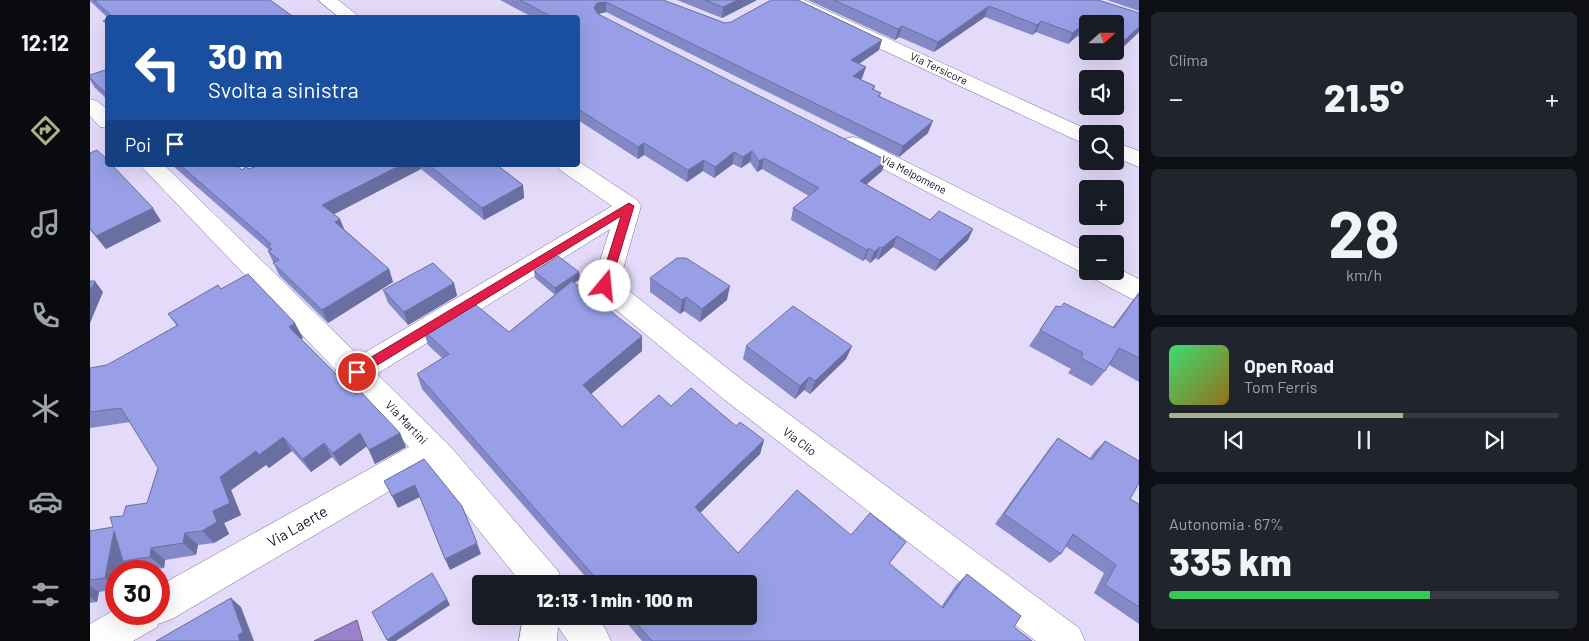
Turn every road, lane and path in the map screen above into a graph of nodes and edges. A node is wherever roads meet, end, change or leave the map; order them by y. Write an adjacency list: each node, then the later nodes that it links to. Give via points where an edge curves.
1 (327, 0): 3 (street)
2 (790, 0): 6 (street, Via Tersicore)
3 (348, 15)
4 (90, 105): 5 (street)
5 (105, 119)
6 (1079, 133)
7 (836, 135): 13 (street, Via Melpomene)
8 (1124, 153): 9 (street)
9 (1139, 160)
10 (153, 167): 16 (street, Via Martini)
11 (571, 167): 12 (street)
12 (629, 206): 16 (street); 26 (street, Via Clio, via 605,286 731,388)
13 (1079, 259)
14 (1118, 280): 15 (street)
15 (1139, 291)
16 (357, 372): 17 (street, Via Martini)
17 (438, 454): 18 (street, Via Martini); 19 (street, Via Laerte, via 423,455)
18 (531, 575)
19 (170, 600)
20 (125, 625): 23 (street)
21 (540, 625): 24 (street)
22 (579, 625): 25 (street)
23 (97, 641)
24 (538, 641)
25 (592, 641)
26 (1066, 641)

